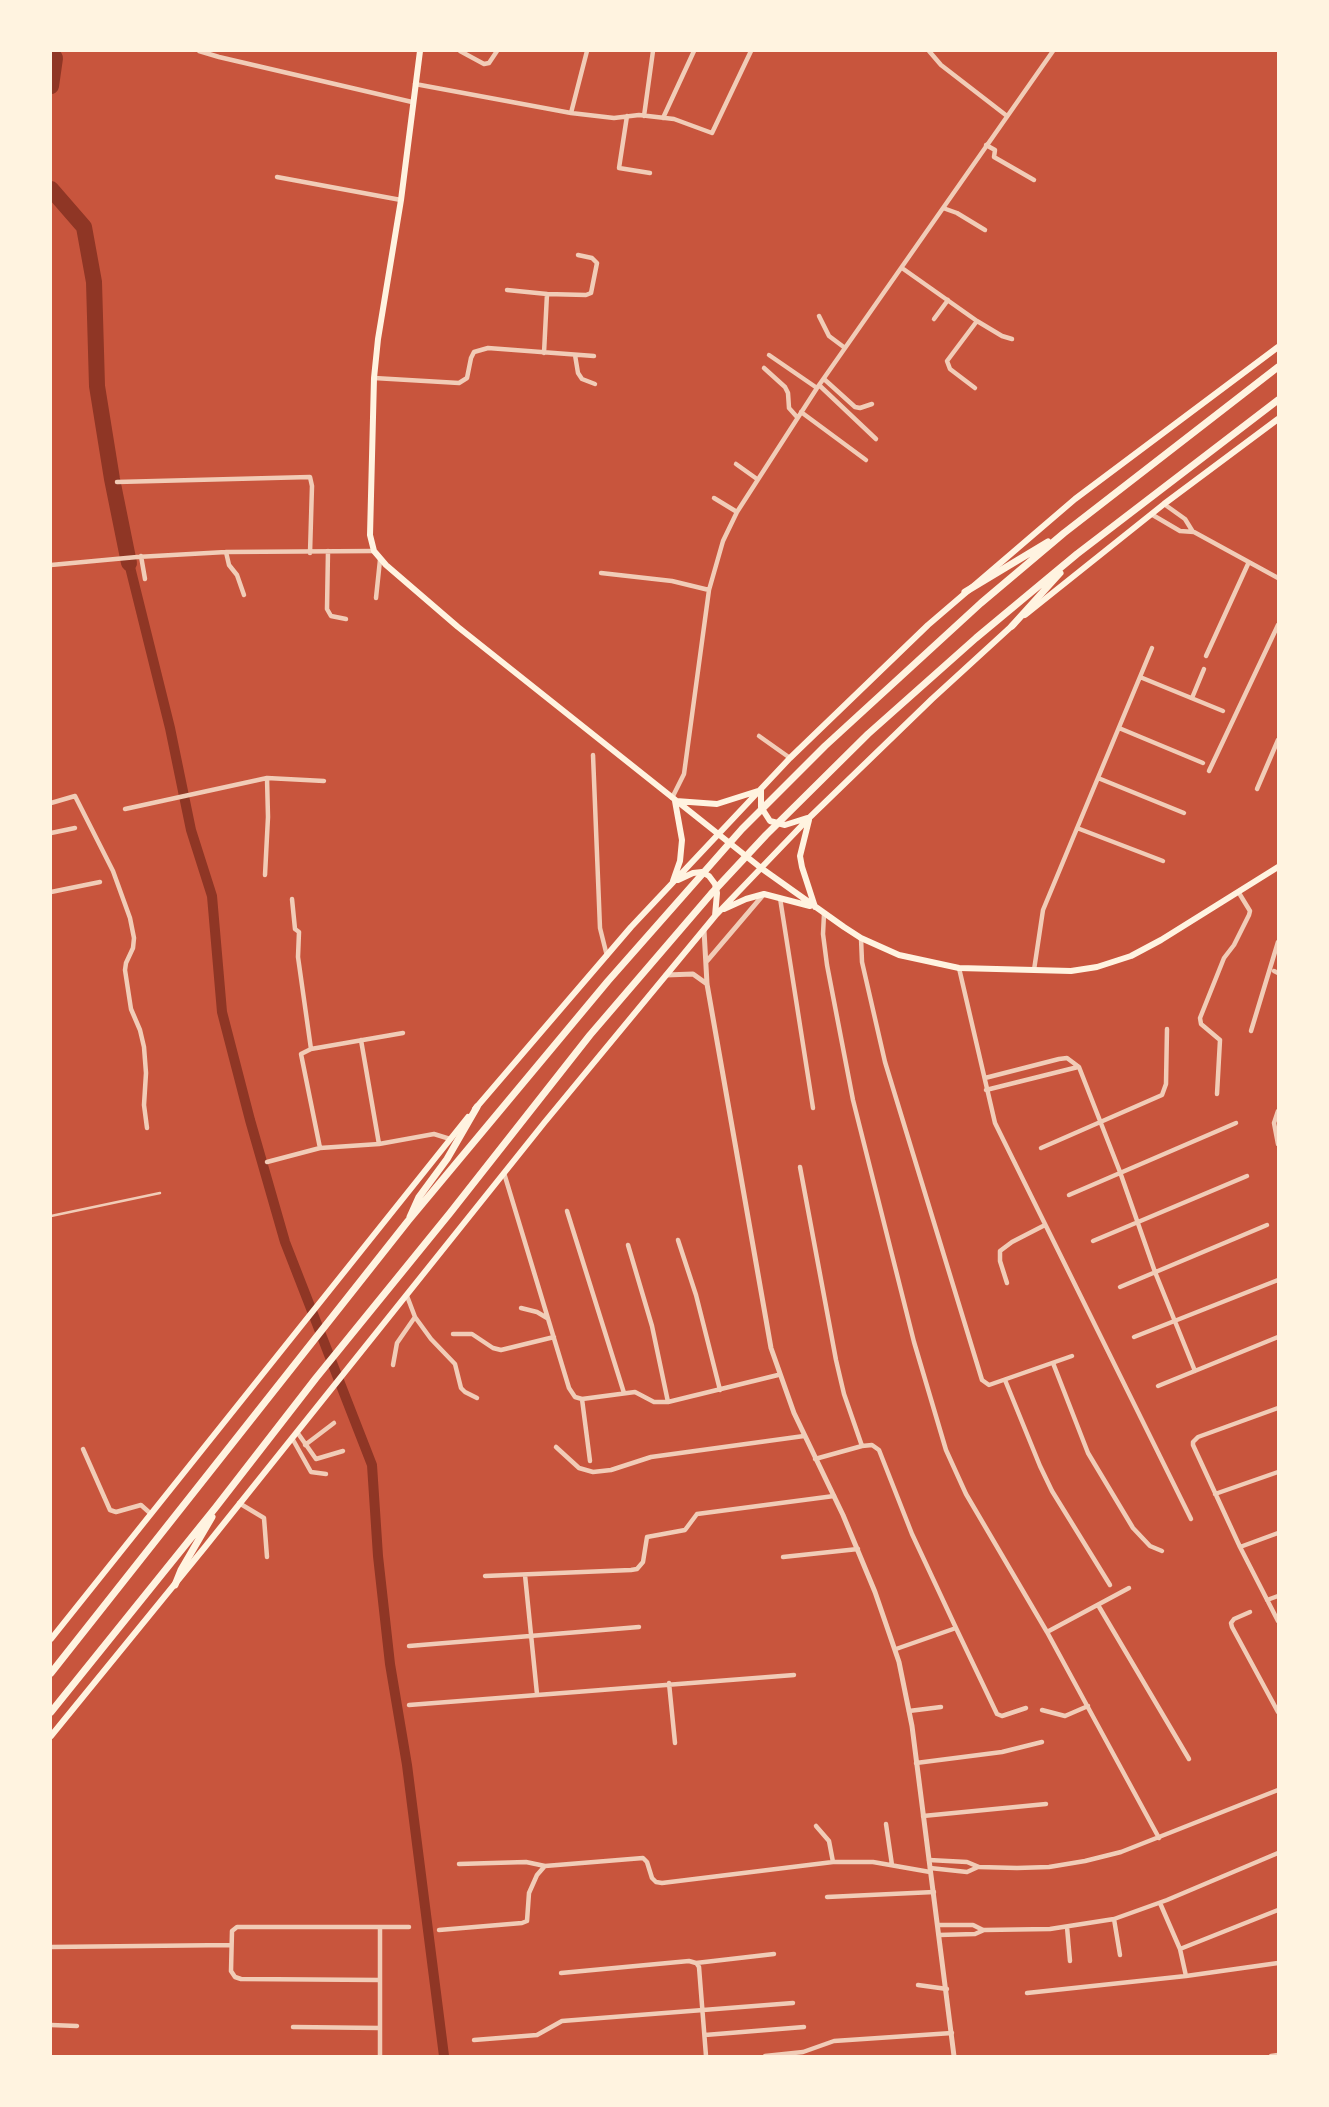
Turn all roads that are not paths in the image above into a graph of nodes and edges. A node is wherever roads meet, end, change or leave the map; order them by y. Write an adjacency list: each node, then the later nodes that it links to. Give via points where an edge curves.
1 (199, 51): 12 (street)
2 (420, 51): 11 (main road)
3 (460, 51): 4 (street, via 484,64)
4 (497, 51)
5 (587, 51): 13 (street)
6 (653, 51): 15 (street)
7 (694, 51): 17 (street)
8 (751, 51): 17 (street, via 712,133)
9 (929, 51): 16 (street)
10 (1053, 51): 16 (street)
11 (414, 84): 12 (main road); 13 (street)
12 (412, 102): 22 (main road)
13 (571, 113): 14 (street)
14 (627, 116): 15 (street); 19 (street, via 619,168)
15 (644, 116): 17 (street)
16 (1007, 116): 18 (street)
17 (663, 118)
18 (986, 145): 21 (street, via 995,150 994,156); 23 (street)
19 (650, 173)
20 (277, 177): 22 (street)
21 (1034, 180)
22 (401, 200): 42 (main road)
23 (943, 208): 24 (street); 26 (street)
24 (985, 230)
25 (578, 255): 28 (street, via 597,263 591,293)
26 (902, 268): 29 (street); 35 (street)
27 (507, 290): 28 (street)
28 (547, 294): 36 (street)
29 (948, 300): 31 (street); 32 (street)
30 (819, 316): 35 (street, via 829,336)
31 (934, 319)
32 (977, 321): 33 (street); 46 (street, via 947,361 950,369)
33 (1012, 339)
34 (1278, 346): 75 (main road, via 1075,499)
35 (845, 348): 43 (street)
36 (544, 353): 37 (street); 42 (street, via 480,349 471,358 467,378 459,383)
37 (575, 355): 39 (street); 44 (street, via 582,379)
38 (769, 355): 45 (street)
39 (594, 356)
40 (1278, 367): 61 (main road)
41 (764, 368): 49 (street, via 785,387 789,408)
42 (374, 378): 63 (main road, via 370,535)
43 (824, 379): 45 (street); 48 (street, via 855,407)
44 (595, 384)
45 (818, 387): 49 (street); 51 (street)
46 (975, 388)
47 (1278, 400): 66 (main road)
48 (872, 404)
49 (799, 415): 52 (street); 54 (street)
50 (1278, 419): 57 (main road)
51 (876, 439)
52 (866, 460)
53 (736, 464): 54 (street)
54 (757, 479): 58 (street)
55 (117, 482): 65 (street, via 310,477)
56 (714, 498): 58 (street)
57 (1164, 504): 59 (main road); 60 (street)
58 (737, 512): 74 (street)
59 (1151, 514): 60 (street, via 1180,531); 80 (main road)
60 (1194, 532): 69 (street)
61 (1064, 533): 75 (main road); 161 (main road, via 903,673 742,830 661,919)
62 (328, 551): 63 (street); 65 (street); 78 (street, via 327,609 331,616)
63 (374, 551): 68 (main road)
64 (226, 552): 65 (street); 67 (street); 76 (street)
65 (310, 553)
66 (1077, 554): 80 (main road); 209 (main road, via 919,686 702,904 590,1035)
67 (139, 556): 70 (street); 73 (street)
68 (380, 560): 77 (street); 99 (main road)
69 (1248, 564): 72 (street); 82 (street)
70 (51, 565)
71 (601, 573): 74 (street)
72 (1278, 578)
73 (145, 579)
74 (709, 590): 99 (street, via 684,774)
75 (965, 592): 91 (main road)
76 (244, 595)
77 (376, 598)
78 (346, 620)
79 (1278, 625): 93 (street)
80 (1012, 626): 103 (main road)
81 (1152, 648): 84 (street)
82 (1206, 656)
83 (1204, 669): 85 (street)
84 (1140, 677): 85 (street); 87 (street)
85 (1192, 698): 86 (street)
86 (1223, 710)
87 (1119, 727): 92 (street); 95 (street)
88 (759, 736): 91 (street)
89 (1278, 740): 97 (street)
90 (593, 755): 126 (street, via 600,928)
91 (790, 758): 98 (main road)
92 (1203, 763)
93 (1209, 771)
94 (267, 778): 96 (street); 101 (street); 111 (street)
95 (1098, 778): 102 (street); 105 (street)
96 (324, 781)
97 (1257, 789)
98 (761, 790): 99 (main road, via 717,804); 103 (main road, via 761,807 770,821 785,825); 107 (main road)
99 (673, 800): 107 (main road); 113 (main road, via 682,839)
100 (51, 803): 146 (street, via 75,796 113,871 130,918 134,938 125,970 144,1048)
101 (125, 809)
102 (1184, 813)
103 (809, 818): 110 (main road); 119 (main road, via 800,856)
104 (75, 828): 106 (street)
105 (1077, 828): 108 (street); 129 (street, via 1043,910)
106 (51, 834)
107 (718, 835): 110 (main road); 113 (main road)
108 (1163, 862)
109 (1278, 867): 115 (main road)
110 (761, 868): 119 (main road); 120 (main road)
111 (265, 875)
112 (100, 882): 114 (street)
113 (673, 883): 122 (main road, via 693,873 709,876 717,893); 126 (main road)
114 (51, 892)
115 (1239, 893): 129 (main road, via 1114,963 1085,970); 140 (street, via 1250,915 1224,958 1200,1018 1220,1040)
116 (764, 894): 117 (main road); 120 (main road); 127 (street)
117 (780, 897): 119 (main road); 142 (street)
118 (292, 899): 136 (street)
119 (815, 907): 121 (main road)
120 (722, 910): 122 (main road)
121 (824, 914): 124 (main road); 230 (street, via 827,965 851,1090 936,1422 959,1481)
122 (715, 916): 123 (main road)
123 (704, 930): 127 (street); 130 (main road)
124 (861, 938): 128 (main road, via 899,955); 186 (street, via 862,962 885,1062 982,1380 986,1385)
125 (1278, 942): 133 (street)
126 (607, 956): 141 (main road)
127 (706, 961): 131 (street)
128 (959, 968): 129 (main road); 138 (street)
129 (1034, 970)
130 (666, 975): 131 (street, via 687,973); 155 (main road)
131 (707, 984): 185 (street)
132 (1167, 1028): 144 (street, via 1165,1091)
133 (1251, 1031)
134 (404, 1033): 135 (street)
135 (361, 1040): 136 (street); 148 (street)
136 (311, 1049): 151 (street, via 300,1057)
137 (1079, 1067): 138 (street, via 1059,1059); 139 (street); 144 (street)
138 (985, 1078): 139 (street)
139 (986, 1090): 163 (street, via 1002,1140)
140 (1217, 1094)
141 (477, 1107): 147 (main road); 161 (main road)
142 (813, 1108)
143 (1278, 1111): 149 (street, via 1274,1123)
144 (1100, 1122): 150 (street); 154 (street)
145 (1236, 1123): 154 (street)
146 (147, 1128)
147 (450, 1139): 148 (street, via 434,1134); 210 (main road)
148 (379, 1144): 151 (street)
149 (1278, 1144)
150 (1041, 1148)
151 (320, 1149): 152 (street)
152 (267, 1162)
153 (800, 1167): 198 (street, via 836,1360)
154 (1120, 1172): 158 (street); 162 (street)
155 (504, 1173): 172 (main road); 175 (street)
156 (1247, 1176): 162 (street)
157 (160, 1193): 160 (lane)
158 (1069, 1195)
159 (567, 1211): 189 (street)
160 (51, 1216)
161 (408, 1221): 235 (main road)
162 (1136, 1223): 166 (street); 168 (street)
163 (1045, 1225): 170 (street, via 1000,1251); 211 (street)
164 (1266, 1225): 168 (street)
165 (678, 1240): 188 (street)
166 (1093, 1241)
167 (628, 1245): 192 (street, via 652,1326)
168 (1155, 1272): 171 (street); 176 (street)
169 (1278, 1279): 176 (street)
170 (1007, 1283)
171 (1120, 1287)
172 (406, 1295): 174 (street); 195 (main road)
173 (521, 1308): 175 (street)
174 (415, 1317): 183 (street, via 397,1343); 190 (street, via 455,1364 461,1388)
175 (548, 1318): 178 (street)
176 (1174, 1321): 179 (street); 184 (street)
177 (453, 1334): 178 (street, via 472,1334 500,1350)
178 (554, 1337): 191 (street, via 569,1388)
179 (1134, 1337)
180 (1278, 1337): 184 (street)
181 (1072, 1356): 182 (street)
182 (1053, 1363): 186 (street); 215 (street, via 1088,1453 1133,1528 1150,1546)
183 (393, 1365)
184 (1195, 1371): 187 (street)
185 (778, 1375): 188 (street); 196 (street)
186 (1005, 1380): 221 (street, via 1052,1491)
187 (1158, 1386)
188 (720, 1390): 192 (street)
189 (624, 1393): 191 (street); 192 (street)
190 (477, 1398)
191 (580, 1399): 203 (street)
192 (667, 1402)
193 (1278, 1408): 206 (street, via 1194,1439)
194 (334, 1423): 197 (street)
195 (294, 1435): 197 (street); 205 (street, via 311,1472); 208 (main road)
196 (804, 1436): 199 (street, via 652,1457 593,1472 579,1468); 202 (street)
197 (305, 1445): 201 (street, via 316,1459)
198 (862, 1446): 202 (street); 229 (street, via 875,1446 881,1454)
199 (556, 1447)
200 (83, 1450): 210 (street, via 110,1510 141,1505)
201 (343, 1451)
202 (815, 1459): 207 (street)
203 (590, 1461)
204 (1278, 1472): 206 (street)
205 (326, 1474)
206 (1215, 1494): 213 (street)
207 (834, 1496): 214 (street); 218 (street, via 697,1514 685,1530 647,1537 643,1562 637,1569)
208 (239, 1503): 216 (street, via 264,1518); 220 (main road)
209 (216, 1507): 220 (main road); 245 (main road)
210 (151, 1514): 232 (main road)
211 (1191, 1519)
212 (1278, 1533): 213 (street)
213 (1240, 1547): 224 (street)
214 (858, 1549): 217 (street); 234 (street)
215 (1163, 1551)
216 (267, 1557)
217 (783, 1557)
218 (525, 1575): 219 (street); 231 (street)
219 (485, 1576)
220 (175, 1585): 247 (main road)
221 (1110, 1586)
222 (1129, 1588): 225 (street)
223 (1278, 1596): 224 (street)
224 (1267, 1600): 227 (street)
225 (1098, 1605): 230 (street); 250 (street)
226 (1250, 1612): 246 (street, via 1234,1619 1232,1627)
227 (1278, 1621)
228 (639, 1627): 231 (street)
229 (956, 1628): 234 (street); 242 (street, via 997,1714)
230 (1047, 1632): 240 (street)
231 (531, 1634): 233 (street); 238 (street)
232 (51, 1639)
233 (409, 1646)
234 (896, 1649): 244 (street)
235 (51, 1673)
236 (794, 1675): 237 (street)
237 (669, 1683): 238 (street); 249 (street)
238 (537, 1694): 239 (street)
239 (409, 1705)
240 (1088, 1706): 243 (street, via 1065,1716); 257 (street)
241 (941, 1707): 244 (street)
242 (1026, 1708)
243 (1042, 1710)
244 (909, 1711): 251 (street)
245 (51, 1712)
246 (1278, 1712)
247 (51, 1736)
248 (1042, 1742): 251 (street)
249 (675, 1743)
250 (1189, 1759)
251 (916, 1763): 254 (street)
252 (1278, 1790): 257 (street)
253 (1046, 1804): 254 (street)
254 (923, 1816): 263 (street)
255 (886, 1824): 261 (street)
256 (816, 1826): 259 (street, via 829,1841)
257 (1158, 1838): 264 (street, via 1121,1852 1061,1865)
258 (1278, 1853): 267 (street)
259 (833, 1862): 261 (street); 262 (street, via 656,1882 643,1858)
260 (460, 1864): 262 (street, via 526,1862)
261 (892, 1865): 263 (street)
262 (545, 1866): 274 (street, via 529,1893 527,1921)
263 (930, 1866): 264 (street, via 967,1862); 264 (street, via 967,1872); 265 (street)
264 (978, 1867)
265 (934, 1892): 266 (street); 270 (street)
266 (827, 1897)
267 (1160, 1903): 269 (street); 279 (street)
268 (1276, 1912): 279 (street)
269 (1114, 1920): 273 (street); 281 (street)
270 (939, 1925): 275 (street, via 973,1925); 276 (street)
271 (380, 1927): 272 (street); 277 (street, via 237,1927); 287 (street)
272 (409, 1927)
273 (1067, 1927): 275 (street); 282 (street)
274 (439, 1930)
275 (984, 1930): 276 (street)
276 (939, 1935): 289 (street)
277 (231, 1945): 278 (street); 287 (street, via 231,1971 241,1979)
278 (51, 1947)
279 (1180, 1949): 286 (street)
280 (774, 1954): 283 (street)
281 (1120, 1955)
282 (1070, 1961)
283 (696, 1963): 285 (street); 292 (street)
284 (1278, 1963): 286 (street)
285 (561, 1973)
286 (1186, 1976): 290 (street)
287 (380, 1980): 297 (street)
288 (918, 1985): 289 (street)
289 (947, 1990): 298 (street)
290 (1027, 1993)
291 (793, 2003): 292 (street)
292 (703, 2010): 299 (street); 300 (street, via 562,2021 537,2035)
293 (51, 2025): 294 (street)
294 (77, 2026)
295 (293, 2027): 297 (street)
296 (804, 2027): 299 (street)
297 (380, 2028): 302 (street)
298 (952, 2033): 304 (street, via 834,2041 796,2054); 305 (street)
299 (705, 2035): 303 (street)
300 (474, 2040)
301 (1278, 2055): 306 (street)
302 (380, 2056)
303 (706, 2056)
304 (765, 2056)
305 (954, 2056)
306 (1271, 2056)

